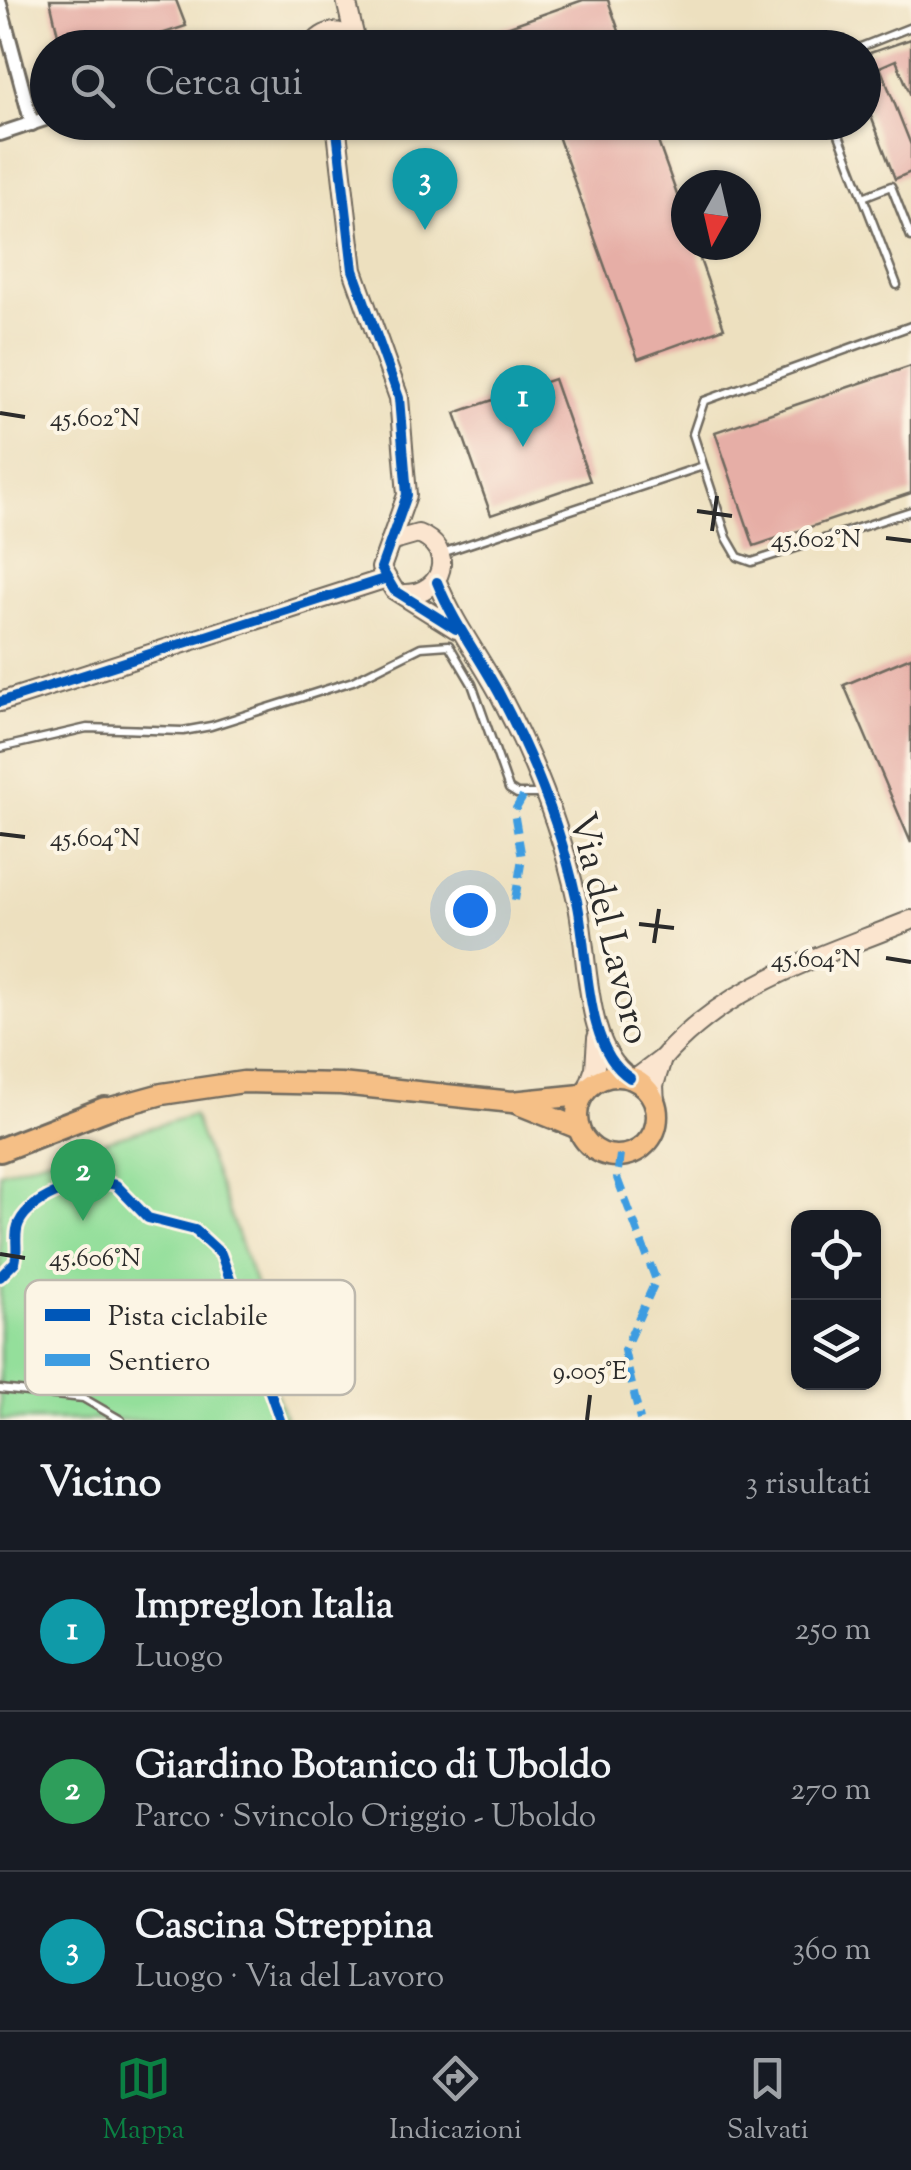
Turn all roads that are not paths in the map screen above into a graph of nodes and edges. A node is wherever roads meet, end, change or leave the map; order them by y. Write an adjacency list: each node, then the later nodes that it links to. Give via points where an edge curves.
1 (343, 0): 4 (street); 5 (street)
2 (0, 4): 7 (street)
3 (911, 27): 6 (lane)
4 (322, 30)
5 (352, 30)
6 (881, 39)
7 (30, 116)
8 (30, 125): 9 (street)
9 (0, 134)
10 (339, 140): 13 (street)
11 (341, 140): 13 (street)
12 (841, 140): 14 (lane)
13 (340, 148): 19 (street, via 352,270 398,398)
14 (863, 197): 15 (lane, via 892,186); 16 (lane)
15 (911, 237)
16 (897, 285)
17 (911, 326): 18 (lane, via 704,401 693,434)
18 (704, 466): 20 (lane, via 727,538 738,556 752,562); 23 (lane)
19 (406, 506): 21 (street); 22 (street)
20 (911, 512)
21 (418, 534): 22 (street); 23 (street)
22 (390, 542): 24 (street, via 382,557)
23 (441, 554): 25 (street)
24 (384, 579): 26 (street, Via del Lavoro); 28 (street)
25 (436, 582): 26 (street); 27 (street, Via del Lavoro)
26 (406, 594): 27 (street, Via del Lavoro)
27 (455, 636): 29 (lane, via 354,680 212,726 87,728); 30 (street, Via del Lavoro, via 497,689); 30 (lane, via 509,789 524,796)
28 (0, 702)
29 (0, 748)
30 (546, 793): 32 (street, Via del Lavoro, via 578,905)
31 (911, 920): 33 (street, via 731,996 701,1017)
32 (598, 1028): 34 (street, Via del Lavoro, via 607,1058); 35 (street, Via del Lavoro, via 596,1068)
33 (662, 1060): 34 (street); 37 (street)
34 (632, 1079): 35 (main road, via 612,1076); 37 (main road)
35 (585, 1092): 36 (main road); 39 (main road)
36 (512, 1102): 38 (main road, via 280,1081 206,1086); 39 (main road)
37 (655, 1104): 39 (main road, via 652,1135 628,1154 597,1150)
38 (106, 1110): 40 (highway); 41 (main road); 42 (highway)
39 (578, 1128)
40 (0, 1132)
41 (0, 1141)
42 (0, 1150)
43 (0, 1389): 44 (lane)
44 (25, 1392)
45 (55, 1395): 46 (lane, via 83,1398)
46 (120, 1420)

